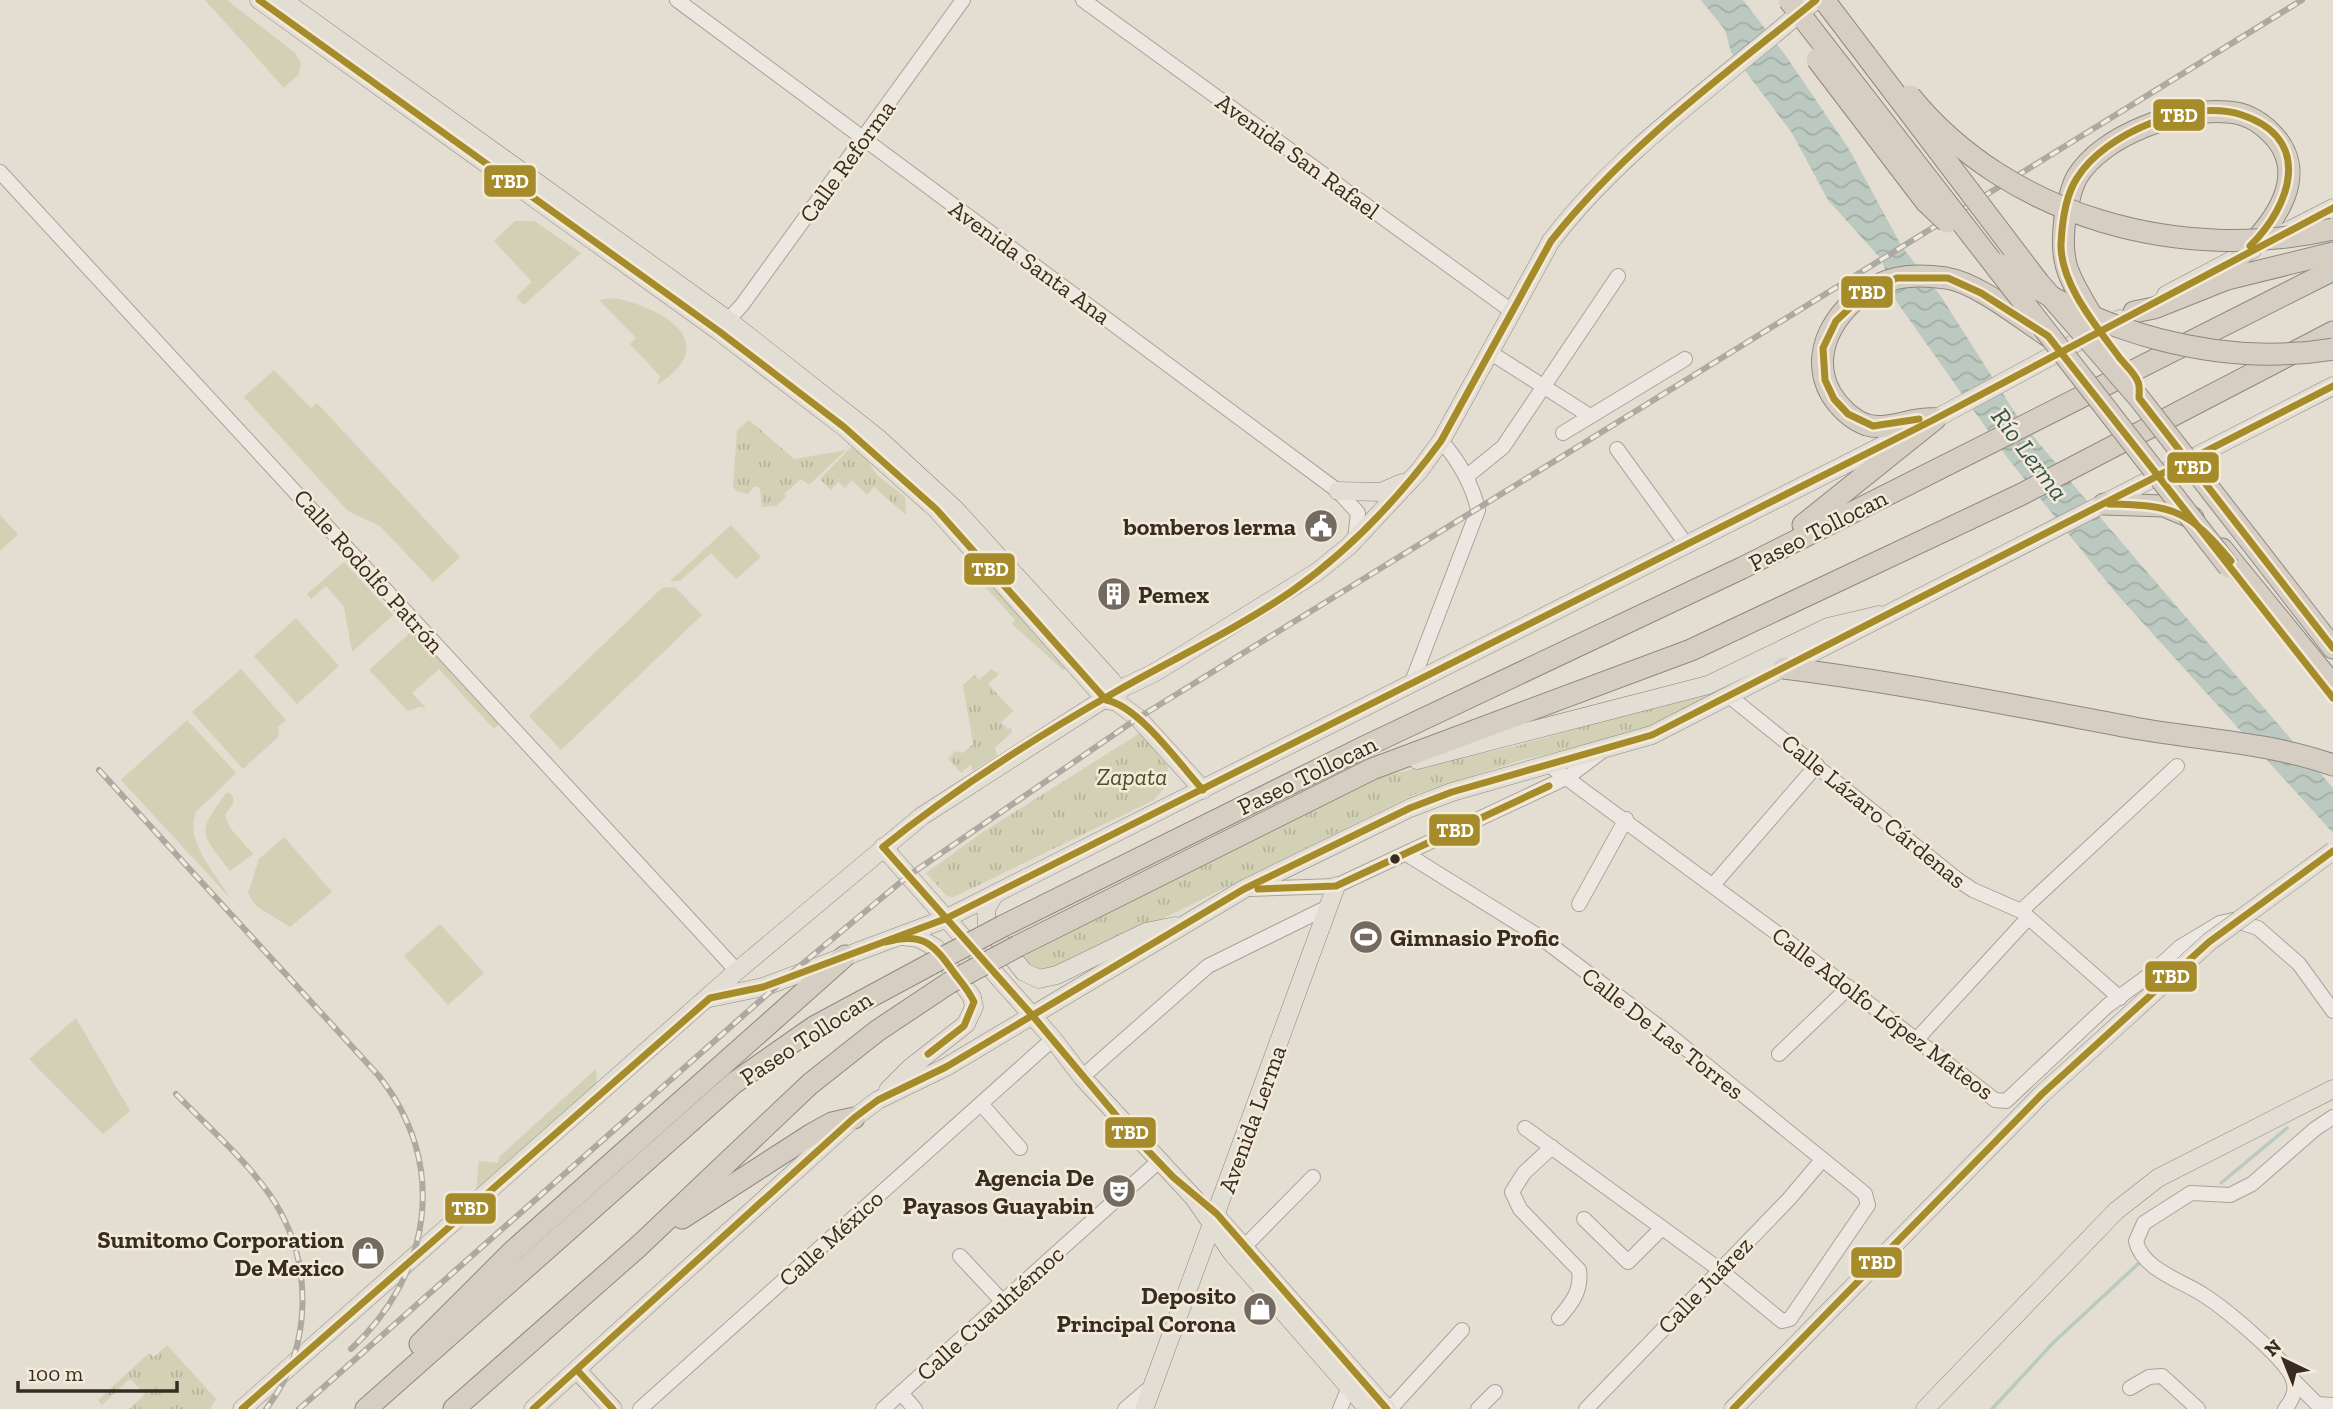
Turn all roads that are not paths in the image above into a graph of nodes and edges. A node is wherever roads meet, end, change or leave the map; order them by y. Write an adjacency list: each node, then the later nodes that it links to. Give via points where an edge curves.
1 (259, 0): 49 (main road, via 720,332 844,428 936,509)
2 (282, 0): 21 (main road)
3 (677, 0): 11 (street, Avenida Santa Ana)
4 (963, 0): 11 (street, Calle Reforma)
5 (1083, 0): 19 (street, Avenida San Rafael)
6 (1774, 0): 10 (highway)
7 (1816, 0): 10 (main road, bridge)
8 (1824, 0): 30 (highway, bridge, via 2039,283)
9 (1836, 0): 14 (highway, bridge, via 1917,104 1964,149 2060,206 2109,224 2178,239 2242,242)
10 (1789, 11): 19 (main road, via 1738,66 1646,139 1573,213 1551,242); 24 (highway, bridge); 25 (highway, bridge, via 1926,202 1963,237 2018,277 2102,322 2158,340 2242,354)
11 (863, 139): 21 (street, Calle Reforma); 38 (street, Avenida Santa Ana)
12 (0, 172): 74 (street, Calle Rodolfo Patrón)
13 (2333, 208): 16 (main road)
14 (2333, 229)
15 (2333, 253): 20 (highway, via 2227,279)
16 (2241, 255): 20 (main road); 22 (highway, bridge, via 2269,226 2289,185 2290,169 2276,138 2262,124 2229,111 2158,121 2117,141 2076,178 2061,250 2064,264)
17 (2333, 270): 42 (highway, Paseo Tollocan)
18 (1618, 276): 28 (street)
19 (1513, 312): 26 (main road)
20 (2134, 312): 22 (main road)
21 (728, 320): 49 (main road, via 878,438 934,489)
22 (2101, 330): 30 (highway, via 2138,382); 32 (main road, bridge)
23 (2333, 332): 56 (highway, Paseo Tollocan, via 2020,495 1691,650)
24 (2048, 336): 32 (highway, via 1948,278 1912,276 1883,283 1854,300 1836,321 1823,348 1822,371 1840,407 1856,419 1882,426); 50 (highway, bridge)
25 (2333, 349)
26 (1491, 353): 28 (street); 34 (main road)
27 (1685, 359): 31 (street)
28 (1544, 386): 31 (street); 37 (street, via 1503,447)
29 (2333, 386): 39 (main road)
30 (2139, 398): 44 (highway, bridge)
31 (1590, 416): 33 (street)
32 (1935, 419): 41 (main road); 42 (highway, via 1823,512)
33 (1563, 433)
34 (1441, 441): 36 (main road); 37 (street)
35 (1617, 449): 41 (street)
36 (1419, 471): 38 (main road, via 1381,492); 40 (main road)
37 (1466, 477): 46 (street, via 1478,510)
38 (1338, 491): 40 (street, Avenida Santa Ana, via 1359,513)
39 (2101, 506): 43 (main road); 47 (highway, via 2151,504 2191,516)
40 (1355, 539): 49 (main road, via 1290,592)
41 (1686, 544): 46 (main road)
42 (1742, 568): 115 (highway, Paseo Tollocan, bridge, via 1364,747 1003,926 814,1027 734,1083)
43 (1891, 614): 45 (main road); 56 (main road, via 1844,621 1724,680 1461,751)
44 (2333, 649)
45 (1784, 668): 48 (main road); 54 (highway, via 2279,749)
46 (1412, 682): 58 (main road)
47 (2333, 685)
48 (1729, 696): 51 (main road, via 1652,735); 53 (street, Calle Lázaro Cárdenas)
49 (1114, 697): 58 (main road); 60 (main road, via 939,803)
50 (2333, 698)
51 (1602, 752): 52 (main road); 57 (street)
52 (1549, 765): 57 (street, Calle Adolfo López Mateos); 65 (main road, via 1410,808)
53 (1818, 765): 63 (street); 69 (street, Calle Lázaro Cárdenas, via 1958,880)
54 (2333, 765)
55 (2178, 766): 69 (street)
56 (1372, 769): 98 (highway, Paseo Tollocan, bridge, via 949,983 810,1084)
57 (1568, 777): 59 (street, Calle Adolfo López Mateos); 62 (street)
58 (1203, 790): 66 (main road)
59 (1626, 819): 63 (street, Calle Adolfo López Mateos); 67 (street)
60 (883, 847): 70 (main road); 74 (main road)
61 (2333, 851): 129 (main road, bridge, via 2209,942 2042,1094)
62 (1408, 855): 64 (street); 92 (street, Calle De Las Torres, via 1540,937)
63 (1713, 885): 75 (street, Calle Adolfo López Mateos)
64 (1336, 886): 65 (street); 68 (main road, Avenida Lerma)
65 (1244, 889): 71 (main road)
66 (994, 895): 70 (main road); 71 (main road, via 986,909 987,925 1024,972 1039,979 1057,975 1146,932)
67 (1579, 904)
68 (1328, 907): 83 (street, via 1208,966); 96 (main road, Avenida Lerma)
69 (2025, 914): 77 (street, Calle Lázaro Cárdenas); 80 (street)
70 (944, 919): 72 (main road); 79 (main road)
71 (1185, 925): 79 (main road)
72 (901, 936): 73 (main road); 85 (main road, via 925,941 941,952 972,997 974,1012)
73 (845, 956): 76 (main road, via 763,987); 114 (highway, via 513,1251)
74 (737, 971): 76 (main road)
75 (1849, 988): 80 (street, Calle Adolfo López Mateos); 82 (street)
76 (710, 998): 113 (main road)
77 (2120, 998): 78 (street, Calle Adolfo López Mateos, via 2208,928 2233,920 2258,928 2299,964); 80 (street, Calle Adolfo López Mateos, via 2006,1101 1995,1100)
78 (2333, 1011)
79 (1031, 1015): 81 (main road); 85 (main road, via 946,1067)
80 (1917, 1039)
81 (1053, 1040): 83 (main road); 86 (street, Calle México)
82 (1779, 1054)
83 (1082, 1077): 93 (main road)
84 (2333, 1089): 130 (main road, via 2197,1156 2158,1178 2116,1211)
85 (878, 1100): 88 (main road)
86 (982, 1105): 91 (street); 119 (street, Calle México)
87 (2333, 1117): 106 (street, via 2252,1184 2230,1195 2202,1192 2180,1198 2144,1223 2136,1241 2141,1256 2226,1312 2280,1360)
88 (854, 1118): 98 (highway, via 812,1134); 105 (main road)
89 (1525, 1128): 90 (street)
90 (1552, 1147): 97 (street); 103 (street, via 1512,1192 1516,1203 1578,1270 1581,1282)
91 (1020, 1148)
92 (1822, 1160): 101 (street, Calle Juárez); 101 (street, Calle De Las Torres, via 1864,1195 1868,1205 1790,1319 1779,1319)
93 (1159, 1161): 96 (main road); 102 (street, Calle Cuauhtémoc)
94 (1313, 1177): 99 (street)
95 (1584, 1219): 97 (street, via 1628,1262)
96 (1215, 1221): 99 (main road); 107 (main road, Avenida Lerma); 108 (main road)
97 (1662, 1228): 101 (street)
98 (639, 1246): 116 (highway, Paseo Tollocan)
99 (1245, 1246): 126 (main road)
100 (960, 1256): 102 (street)
101 (1720, 1270): 128 (street, Calle Juárez)
102 (1003, 1302): 111 (street, Calle Cuauhtémoc)
103 (1559, 1318)
104 (1462, 1330): 126 (street)
105 (578, 1370): 117 (main road); 118 (main road)
106 (2293, 1380): 112 (street, via 2317,1404); 132 (street, via 2293,1397)
107 (1153, 1385): 122 (street); 123 (main road, Avenida Lerma)
108 (1349, 1387): 124 (street); 125 (main road)
109 (2130, 1388): 131 (street, via 2149,1377 2162,1376)
110 (1494, 1392): 127 (street)
111 (901, 1393): 120 (street, Calle Cuauhtémoc); 121 (street)
112 (2333, 1405)
113 (242, 1409)
114 (357, 1409)
115 (366, 1409)
116 (454, 1409)
117 (533, 1409)
118 (613, 1409)
119 (640, 1409)
120 (883, 1409)
121 (915, 1409)
122 (1125, 1409)
123 (1144, 1409)
124 (1340, 1409)
125 (1368, 1409)
126 (1388, 1409)
127 (1478, 1409)
128 (1586, 1409)
129 (1733, 1409)
130 (1926, 1409)
131 (2198, 1409)
132 (2285, 1409)

